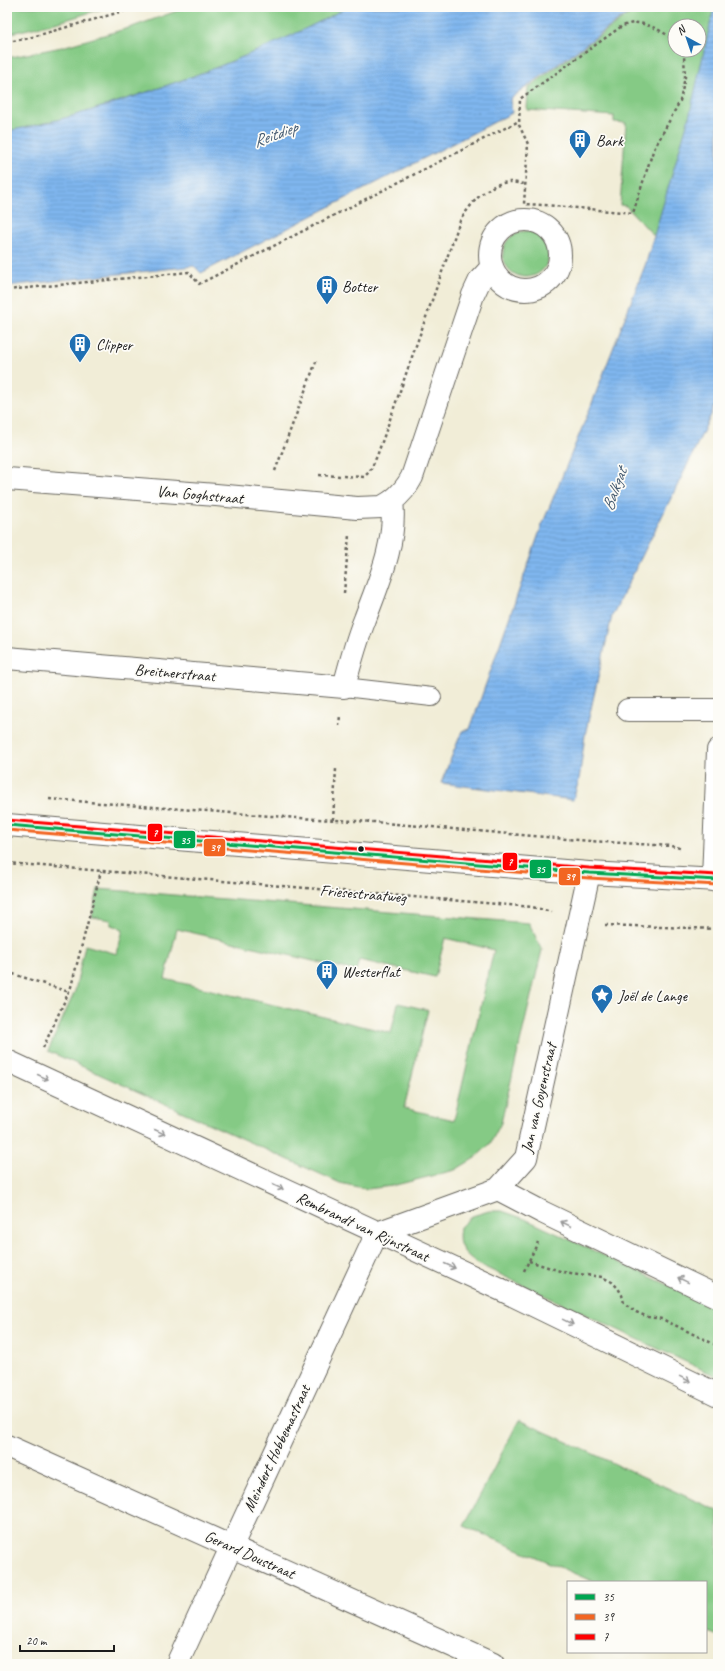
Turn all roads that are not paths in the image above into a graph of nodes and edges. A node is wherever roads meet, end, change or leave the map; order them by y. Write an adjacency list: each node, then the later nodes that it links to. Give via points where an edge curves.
1 (492, 267): 3 (street, Van Goghstraat, via 480,280 473,295 412,477 408,486)
2 (7, 479): 3 (street, Van Goghstraat, via 357,508 382,506)
3 (392, 501): 5 (street, via 393,521 381,578 353,653)
4 (7, 658): 5 (street, Breitnerstraat)
5 (344, 687): 6 (lane)
6 (432, 696)
7 (628, 710): 8 (street)
8 (718, 710)
9 (718, 750): 12 (street, via 713,852)
10 (7, 825): 11 (street)
11 (588, 873): 12 (street); 14 (street, Jan van Goyenstraat, via 526,1158)
12 (715, 880)
13 (7, 1061): 15 (street, Rembrandt van Rijnstraat, one-way to 15)
14 (498, 1188): 15 (street, Jan van Goyenstraat); 16 (street, one-way to 14, via 550,1216)
15 (377, 1233): 17 (street, Rembrandt van Rijnstraat, one-way to 17, via 513,1295); 19 (street, Meindert Hobbemastraat)
16 (718, 1297)
17 (718, 1395)
18 (7, 1446): 19 (street, Gerard Doustraat)
19 (231, 1546): 20 (street, Meindert Hobbemastraat); 21 (street, Gerard Doustraat)
20 (177, 1664)
21 (493, 1664)

